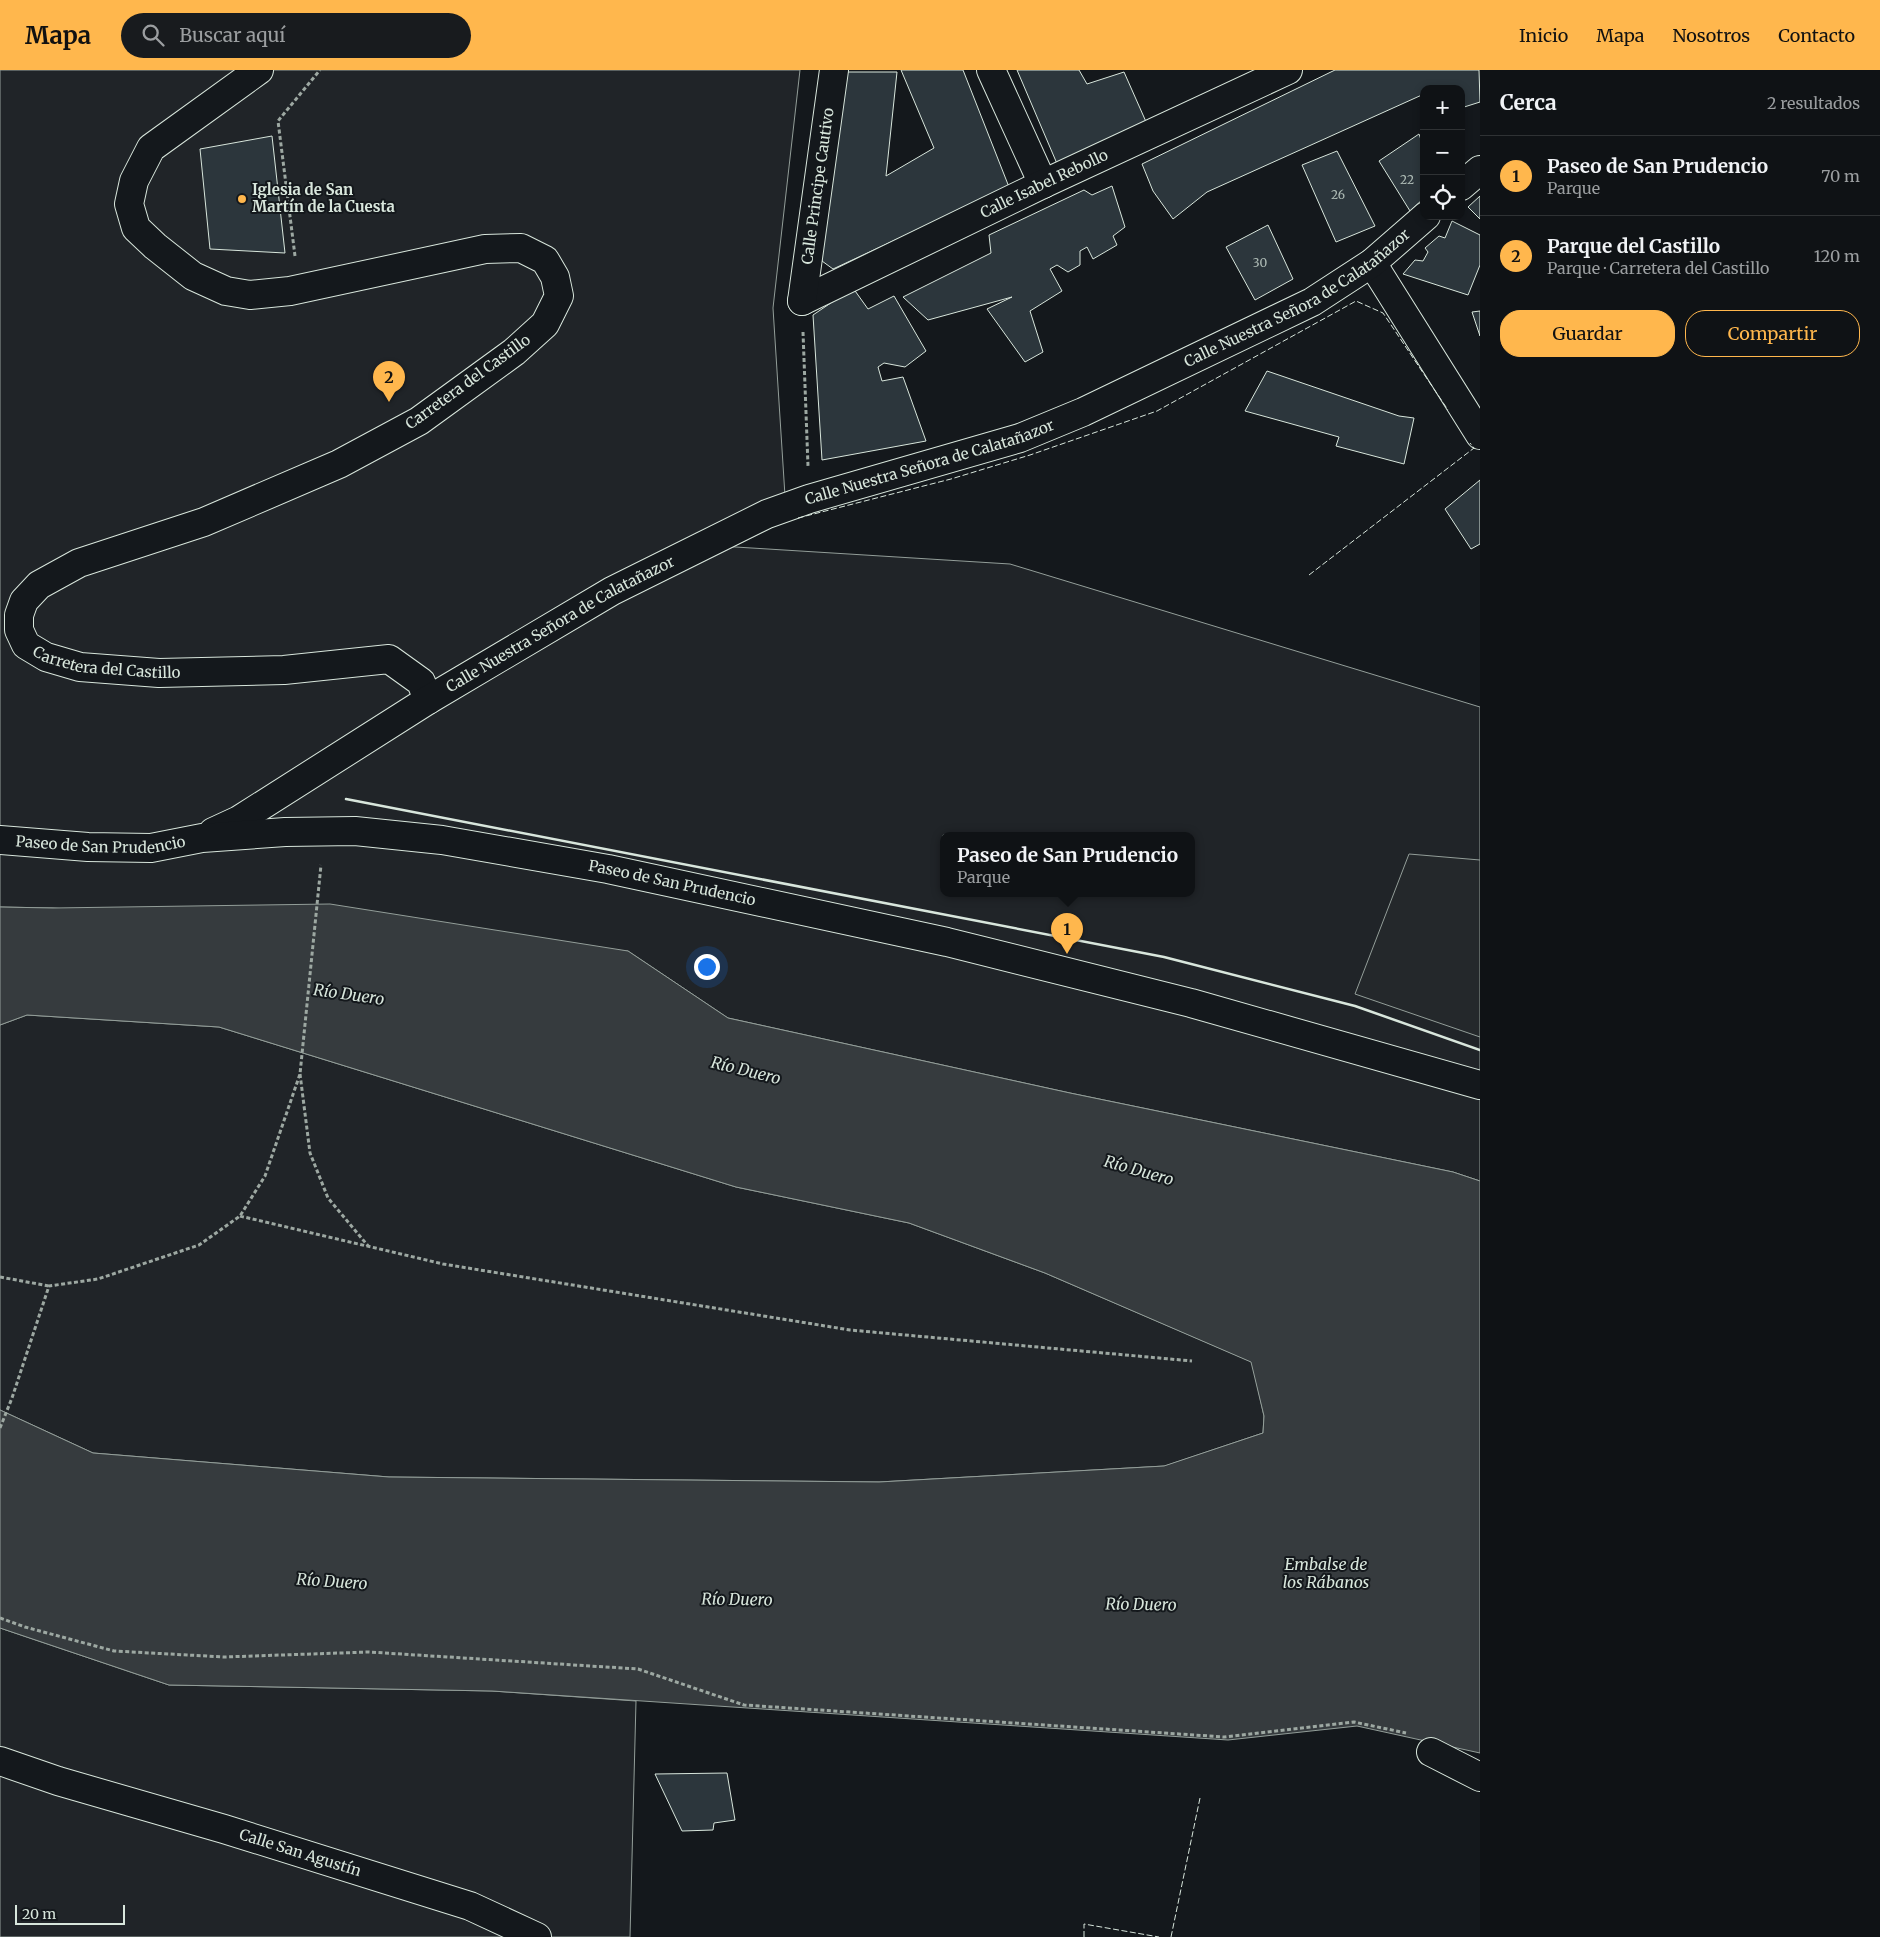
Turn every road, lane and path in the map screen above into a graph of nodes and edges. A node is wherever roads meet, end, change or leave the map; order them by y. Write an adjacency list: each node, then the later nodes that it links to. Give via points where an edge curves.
1 (259, 70): 15 (street, Carretera del Castillo, via 151,148 134,180 129,204 136,228 193,276 226,291 250,295 290,291 485,249 521,248 545,260 555,277 559,296 545,324 514,352 419,421 339,464 204,522 79,563 39,585 24,601 18,630 26,645 46,657 80,667 139,672 284,670 389,658 421,682)
2 (320, 70): 11 (path, via 278,122)
3 (834, 70): 12 (street, Calle Principe Cautivo)
4 (991, 70): 8 (street)
5 (1288, 70): 8 (street, Calle Isabel Rebollo)
6 (1480, 170): 7 (street)
7 (1465, 183)
8 (1043, 184): 12 (street, Calle Isabel Rebollo)
9 (1421, 220): 10 (street, Calle Nuestra Señora de Calatañazor)
10 (1372, 263): 13 (street); 14 (street, Calle Nuestra Señora de Calatañazor, via 1312,302 1083,412 1020,438)
11 (296, 265)
12 (802, 301): 14 (path)
13 (1480, 435)
14 (809, 499): 15 (street, Calle Nuestra Señora de Calatañazor, via 767,514 612,591)
15 (428, 700): 16 (street, Paseo de San Prudencio, via 239,820)
16 (202, 838): 17 (street, Paseo de San Prudencio, via 151,848 79,847); 20 (street, Paseo de San Prudencio, via 355,831 442,840 608,870 937,940 1106,980)
17 (0, 840)
18 (321, 871): 19 (path)
19 (300, 1074): 21 (path, via 265,1176); 22 (path, via 310,1153 328,1198)
20 (1480, 1085)
21 (240, 1216): 22 (path); 24 (path, via 199,1245 98,1279)
22 (369, 1247): 25 (path, via 443,1264 850,1330)
23 (0, 1277): 24 (path)
24 (49, 1286): 26 (path)
25 (1192, 1361)
26 (0, 1428)
27 (0, 1618): 28 (path, via 114,1651 224,1657 369,1652 638,1669 744,1705 1224,1737 1354,1722 1414,1734)
28 (1431, 1752): 31 (street)
29 (0, 1761): 32 (street)
30 (0, 1775): 32 (street)
31 (1480, 1777)
32 (58, 1781): 33 (street, Calle San Agustín, via 470,1906)
33 (537, 1937)

